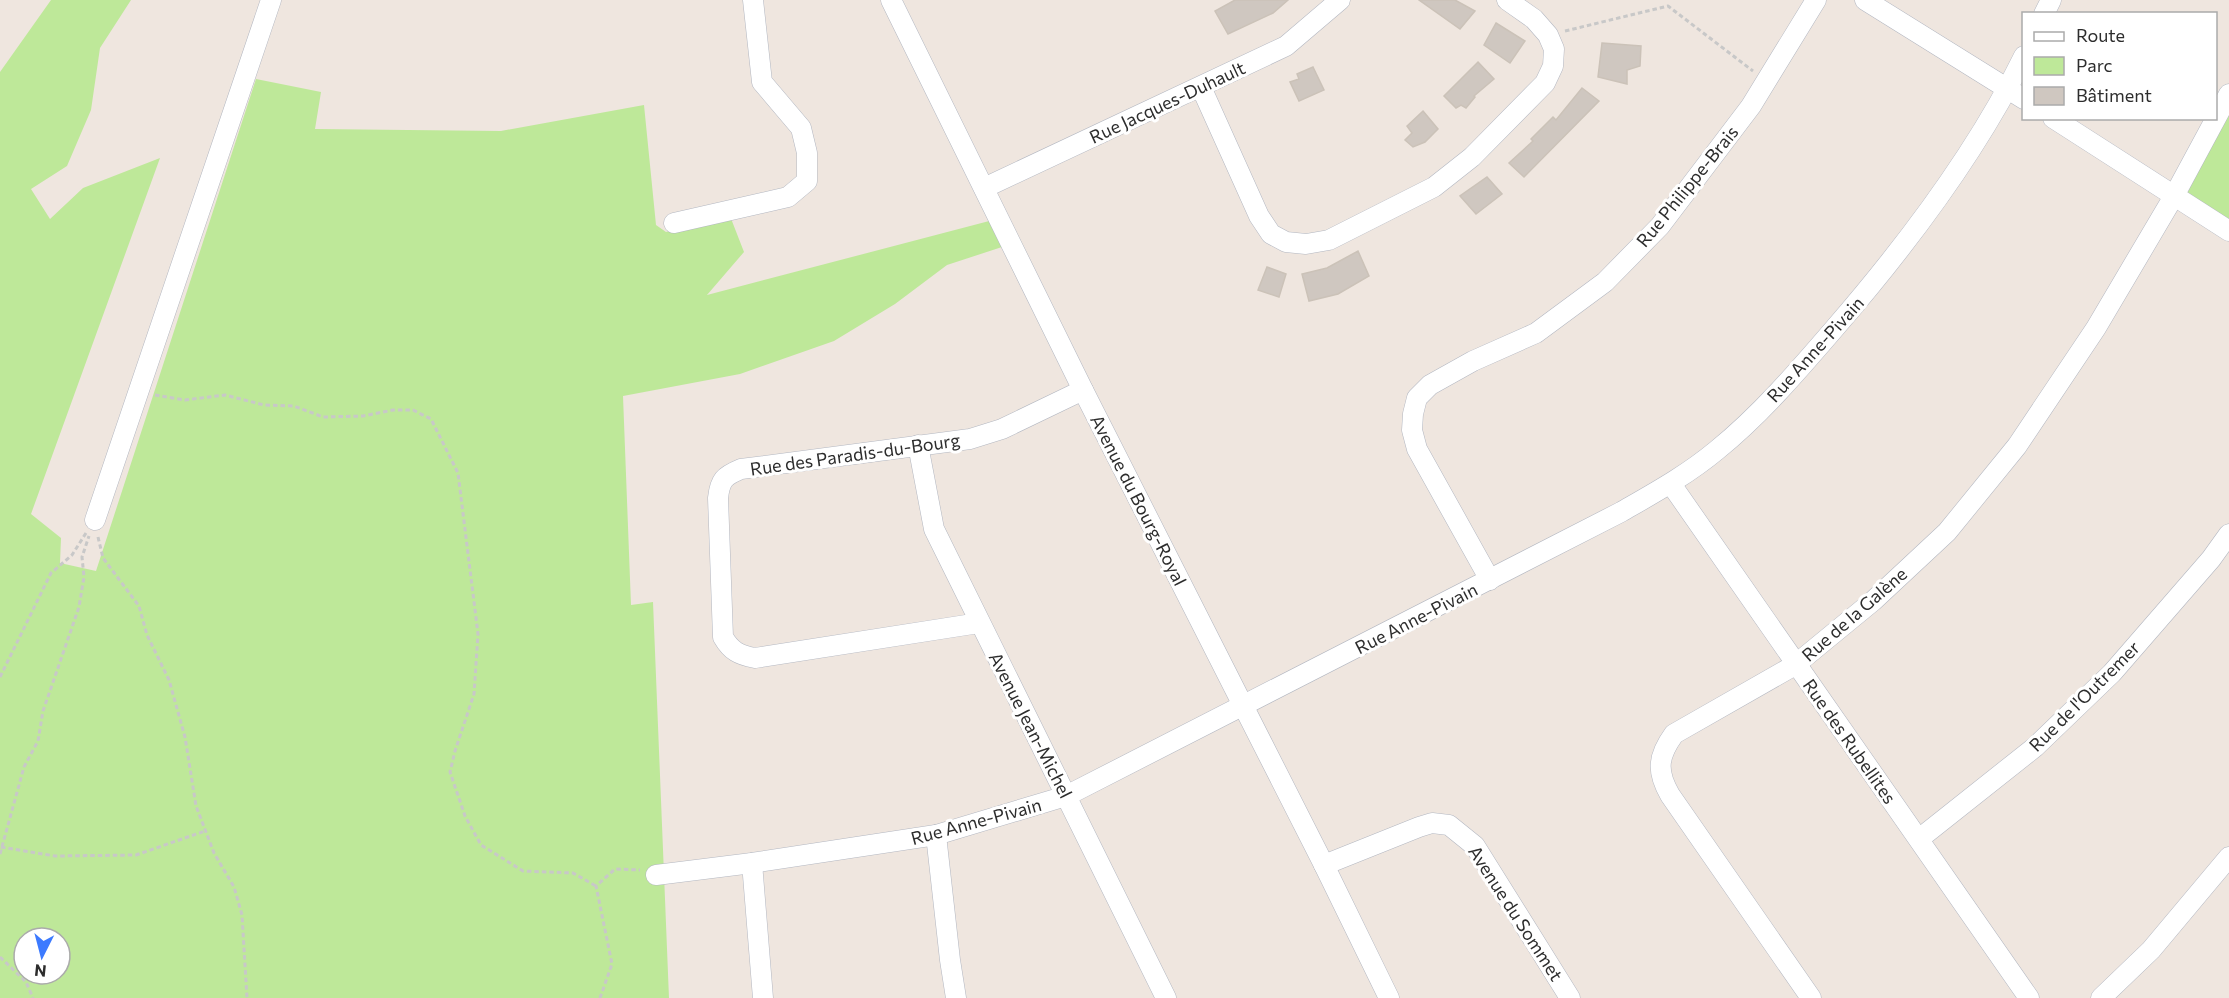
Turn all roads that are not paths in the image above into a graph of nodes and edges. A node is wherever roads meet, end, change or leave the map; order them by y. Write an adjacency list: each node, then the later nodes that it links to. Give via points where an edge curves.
1 (271, 0): 22 (street)
2 (753, 0): 17 (street, via 762,82 801,128 807,153 807,181 788,197)
3 (891, 0): 15 (street, Avenue du Bourg-Royal)
4 (1341, 0): 9 (street, Rue Jacques-Duhault, via 1286,46)
5 (1507, 0): 9 (street, via 1534,19 1548,35 1554,50 1553,66 1545,83 1472,157 1434,187 1329,240 1286,242 1271,234 1258,216)
6 (1816, 0): 24 (street, Rue Philippe-Brais, via 1750,106 1660,226 1605,282 1536,333 1473,361 1430,385 1417,398 1412,430 1417,450)
7 (1865, 0): 10 (street)
8 (2022, 64): 10 (street, Rue Anne-Pivain)
9 (1201, 87): 15 (street, Rue Jacques-Duhault)
10 (2015, 94): 21 (street, Rue Anne-Pivain, via 1933,206 1783,388 1717,450)
11 (2229, 94): 12 (street, Rue de la Galène)
12 (2217, 116)
13 (2056, 120): 16 (street)
14 (2215, 120): 16 (street, Rue de la Galène)
15 (984, 188): 19 (street, Avenue du Bourg-Royal)
16 (2174, 196): 18 (street); 26 (street, Rue de la Galène, via 2096,328 2017,446 1947,532 1873,601)
17 (674, 223)
18 (2229, 231)
19 (1083, 390): 20 (street, Rue des Paradis-du-Bourg, via 1002,429 970,439); 27 (street, Avenue du Bourg-Royal)
20 (918, 445): 25 (street, Avenue Jean-Michel, via 934,529); 25 (street, Rue des Paradis-du-Bourg, via 730,473 720,484 718,498 723,637 739,655 755,658)
21 (1671, 484): 24 (street, Rue Anne-Pivain); 26 (street, Rue des Rubellites)
22 (95, 520)
23 (2229, 534): 30 (street, Rue de l'Outremer, via 2112,673 2035,747)
24 (1490, 580): 27 (street, Rue Anne-Pivain)
25 (980, 623): 28 (street, Avenue Jean-Michel)
26 (1795, 664): 30 (street, Rue des Rubellites); 40 (street, Rue de la Galène, via 1674,734 1665,746 1660,764 1661,780 1670,795)
27 (1243, 706): 28 (street, Rue Anne-Pivain); 33 (street, Avenue du Bourg-Royal)
28 (1066, 796): 29 (street, Rue Anne-Pivain); 37 (street, Avenue Jean-Michel)
29 (936, 836): 32 (street, Rue Anne-Pivain); 36 (street)
30 (1920, 839): 41 (street, Rue des Rubellites)
31 (2229, 857): 42 (street, via 2151,950)
32 (752, 863): 34 (street, Rue Anne-Pivain); 35 (street)
33 (1324, 865): 38 (street, Avenue du Bourg-Royal); 39 (street, Avenue du Sommet, via 1419,827 1432,823 1449,825 1475,846)
34 (656, 875)
35 (763, 998)
36 (956, 998)
37 (1166, 998)
38 (1389, 998)
39 (1570, 998)
40 (1811, 998)
41 (2029, 998)
42 (2101, 998)

